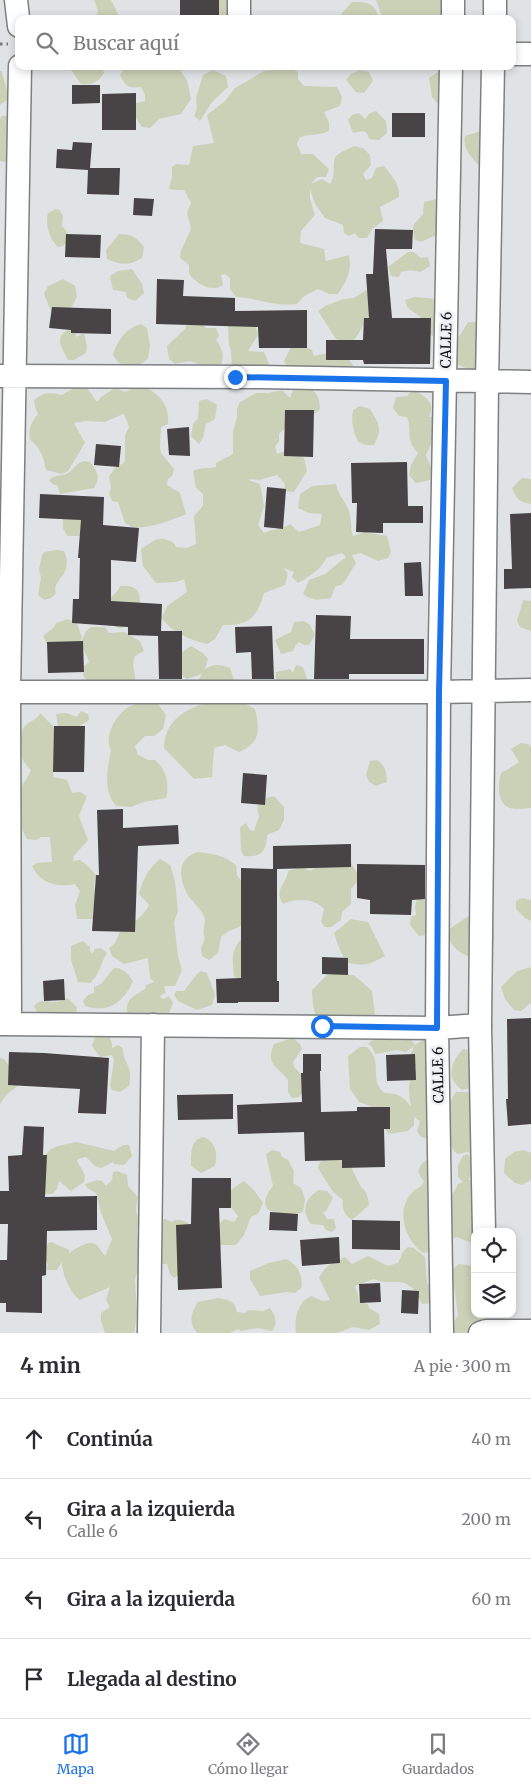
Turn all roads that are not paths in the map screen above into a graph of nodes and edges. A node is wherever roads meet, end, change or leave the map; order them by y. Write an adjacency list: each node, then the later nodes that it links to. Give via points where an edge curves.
1 (16, 0): 5 (street)
2 (239, 0): 6 (street)
3 (453, 0): 7 (street)
4 (495, 0): 8 (street)
5 (18, 15)
6 (238, 15)
7 (453, 15)
8 (494, 15)
9 (516, 54): 10 (street)
10 (531, 54)
11 (20, 70): 14 (street)
12 (452, 70): 15 (street, CALLE 6)
13 (493, 70): 16 (street)
14 (7, 376): 15 (street); 19 (street)
15 (446, 381): 16 (street); 20 (street, CALLE 6)
16 (487, 382): 17 (street); 21 (street)
17 (531, 382)
18 (531, 690): 21 (street)
19 (5, 692): 20 (street); 22 (street)
20 (439, 692): 21 (street); 25 (street, CALLE 6)
21 (483, 692): 24 (street)
22 (5, 1024): 23 (street)
23 (153, 1025): 25 (street); 29 (street)
24 (480, 1025): 25 (street); 26 (street)
25 (437, 1028): 30 (street, CALLE 6)
26 (484, 1228)
27 (485, 1328): 28 (street)
28 (531, 1331)
29 (149, 1333)
30 (442, 1333)

